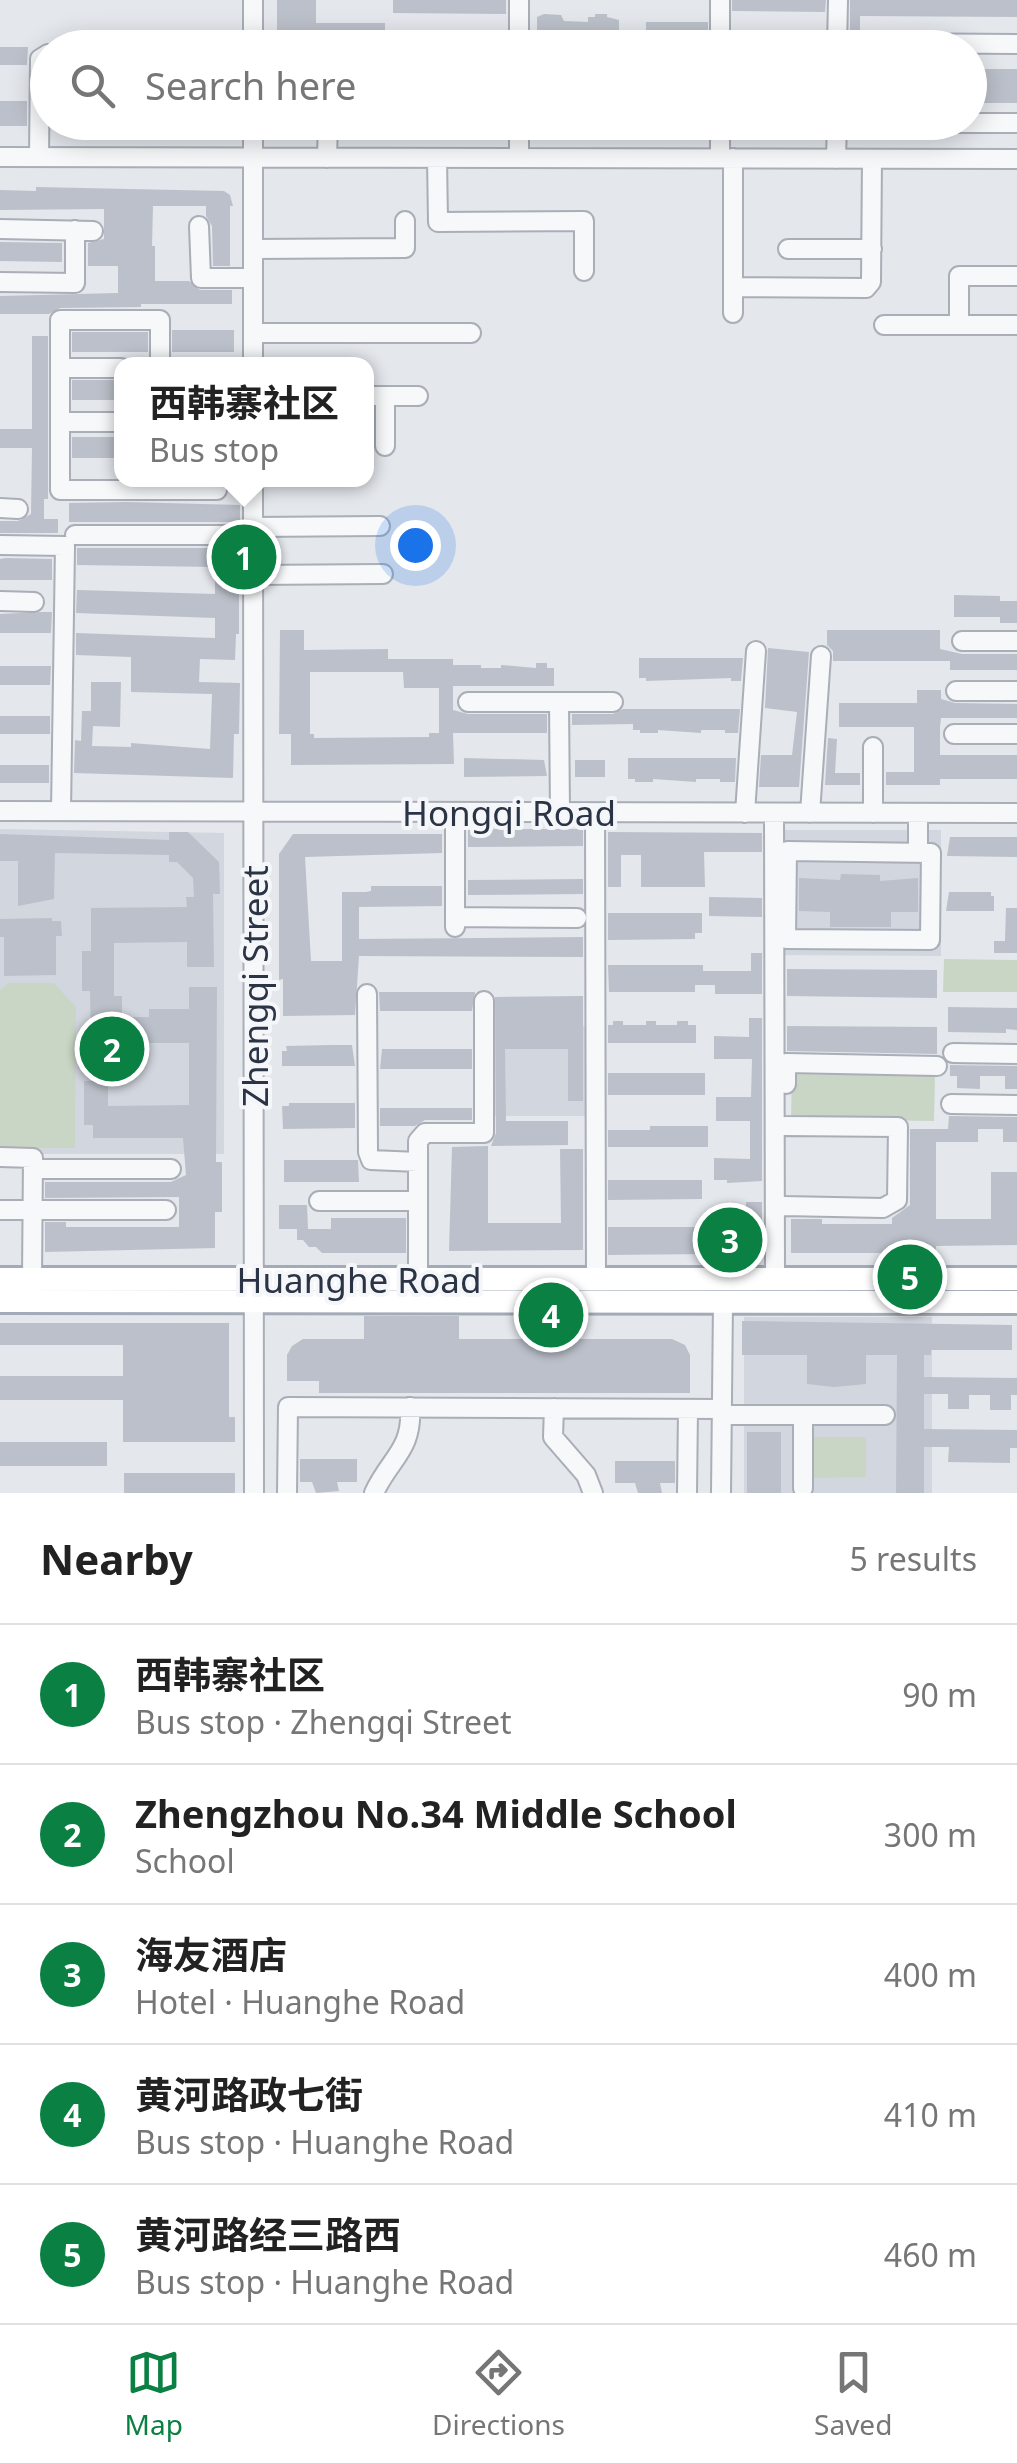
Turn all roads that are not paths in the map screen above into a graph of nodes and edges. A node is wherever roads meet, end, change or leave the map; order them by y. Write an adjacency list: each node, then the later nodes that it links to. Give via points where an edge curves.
1 (253, 0): 5 (street)
2 (520, 0): 6 (street)
3 (720, 0): 7 (street)
4 (838, 0): 8 (street)
5 (253, 30)
6 (519, 30)
7 (720, 30)
8 (837, 30)
9 (987, 44): 10 (street)
10 (1017, 44)
11 (987, 124): 12 (street)
12 (1017, 124)
13 (39, 140): 21 (street)
14 (253, 140): 22 (street)
15 (328, 140): 23 (street)
16 (519, 140): 25 (street)
17 (723, 140): 26 (street)
18 (836, 140): 27 (street)
19 (875, 140): 28 (street)
20 (0, 157): 21 (street)
21 (39, 157): 22 (street)
22 (253, 158): 23 (street); 33 (street)
23 (327, 158): 24 (street)
24 (437, 158): 25 (street); 36 (street, via 438,222 584,221)
25 (519, 158): 26 (street)
26 (726, 158): 27 (street); 40 (street)
27 (836, 159): 28 (street)
28 (874, 159): 29 (street); 35 (street)
29 (1017, 159)
30 (405, 221): 33 (street, via 405,248)
31 (199, 226): 38 (street, via 201,278)
32 (0, 230): 39 (street, via 84,230 75,283)
33 (253, 249): 38 (street)
34 (788, 249): 35 (street)
35 (872, 249): 40 (street, via 866,288)
36 (584, 271)
37 (1017, 276): 43 (street, via 959,276)
38 (253, 278): 45 (street)
39 (0, 282)
40 (732, 288): 41 (street)
41 (732, 313)
42 (884, 325): 43 (street)
43 (959, 325): 44 (street)
44 (1017, 325)
45 (253, 332): 46 (street); 48 (street)
46 (471, 333)
47 (160, 357): 49 (street, via 160,320 60,320)
48 (253, 357)
49 (60, 368): 50 (street); 53 (street)
50 (114, 368)
51 (376, 396): 52 (street); 55 (street)
52 (418, 396)
53 (60, 422): 54 (street); 56 (street, via 60,490)
54 (114, 422)
55 (385, 446)
56 (120, 487)
57 (183, 487): 59 (street)
58 (253, 487): 61 (street, Zhengqi Street)
59 (218, 490)
60 (380, 526): 61 (street)
61 (253, 531): 62 (street); 65 (street, Zhengqi Street)
62 (75, 535)
63 (0, 545): 81 (street, via 65,546)
64 (383, 574): 65 (street)
65 (253, 575): 82 (street, Zhengqi Street)
66 (0, 601): 67 (street)
67 (34, 602)
68 (962, 641): 69 (street)
69 (1017, 641)
70 (756, 652): 86 (street)
71 (821, 656): 88 (street)
72 (956, 691): 73 (street)
73 (1017, 692)
74 (468, 702): 75 (street)
75 (559, 702): 76 (street); 84 (street)
76 (613, 702)
77 (954, 734): 78 (street)
78 (1017, 734)
79 (872, 747): 89 (street)
80 (0, 811): 81 (street, Hongqi Road)
81 (60, 811): 82 (street, Hongqi Road)
82 (254, 812): 83 (street, Hongqi Road); 118 (street, Zhengqi Street)
83 (455, 812): 84 (street, Hongqi Road); 93 (street, via 454,923)
84 (560, 812): 85 (street, Hongqi Road)
85 (596, 813): 86 (street, Hongqi Road); 115 (street)
86 (746, 813): 87 (street, Hongqi Road)
87 (774, 813): 88 (street, Hongqi Road); 117 (street)
88 (810, 813): 89 (street, Hongqi Road)
89 (872, 813): 90 (street, Hongqi Road)
90 (918, 813): 91 (street, Hongqi Road); 92 (street)
91 (1017, 813)
92 (918, 852): 92 (street, via 931,852 930,940 786,939 787,851)
93 (577, 918)
94 (367, 994): 103 (street, via 370,1158)
95 (484, 1001): 103 (street, via 484,1133 425,1133)
96 (954, 1053): 97 (street)
97 (1017, 1054)
98 (937, 1066): 101 (street, via 786,1064)
99 (951, 1104): 100 (street)
100 (1017, 1105)
101 (785, 1126): 108 (street); 108 (street, via 898,1127 897,1200 883,1208)
102 (0, 1158): 104 (street, via 33,1158)
103 (418, 1162): 107 (street)
104 (33, 1169): 105 (street); 110 (street)
105 (171, 1169)
106 (319, 1201): 107 (street)
107 (418, 1202): 114 (street)
108 (784, 1206): 117 (street)
109 (0, 1210): 110 (street)
110 (33, 1210): 111 (street); 113 (street)
111 (166, 1210)
112 (0, 1278): 113 (main road, Huanghe Road)
113 (32, 1279): 118 (main road, Huanghe Road)
114 (418, 1279): 115 (main road, Huanghe Road); 118 (main road, Huanghe Road)
115 (596, 1279): 117 (main road, Huanghe Road)
116 (1017, 1279): 117 (main road, Huanghe Road)
117 (779, 1280)
118 (254, 1290): 119 (main road, Huanghe Road); 120 (main road, Huanghe Road); 129 (street, Zhengqi Street)
119 (0, 1301)
120 (723, 1302): 121 (main road, Huanghe Road); 125 (street)
121 (1017, 1302)
122 (410, 1407): 123 (street); 130 (street, via 288,1406); 131 (street, via 407,1443)
123 (554, 1408): 124 (street); 132 (street, via 553,1437)
124 (688, 1409): 125 (street); 133 (street)
125 (722, 1412): 126 (street); 134 (street)
126 (803, 1415): 127 (street); 128 (street)
127 (886, 1415)
128 (803, 1488)
129 (254, 1493)
130 (287, 1493)
131 (374, 1493)
132 (593, 1493)
133 (687, 1493)
134 (721, 1493)

